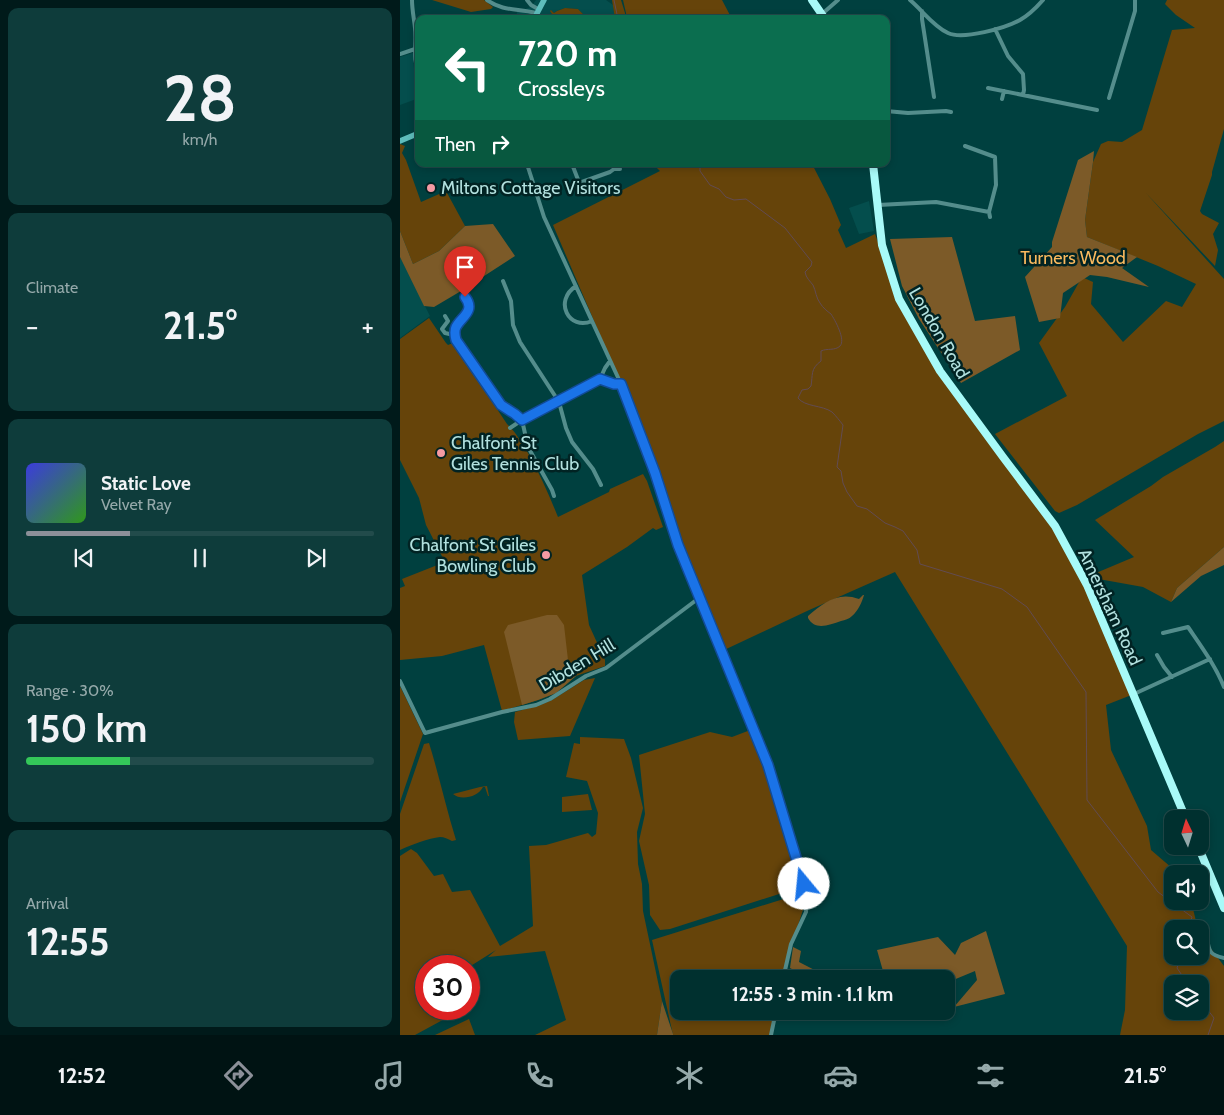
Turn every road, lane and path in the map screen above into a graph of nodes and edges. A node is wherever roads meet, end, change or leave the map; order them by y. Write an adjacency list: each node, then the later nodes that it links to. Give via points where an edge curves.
1 (412, 0): 15 (street)
2 (487, 0): 11 (street, via 501,8)
3 (527, 0): 11 (street)
4 (544, 0): 11 (street)
5 (812, 0): 12 (highway)
6 (838, 0): 13 (street)
7 (910, 0): 10 (street)
8 (1043, 0): 14 (street, via 1018,21)
9 (1135, 0): 18 (street, via 1135,11)
10 (922, 11): 14 (street, via 937,27 953,35); 22 (street)
11 (536, 13)
12 (823, 15)
13 (825, 15)
14 (995, 29): 21 (street, via 1008,56 1023,74)
15 (415, 49): 16 (street)
16 (400, 54)
17 (1108, 75): 18 (street)
18 (1114, 77): 23 (street)
19 (988, 88): 20 (street)
20 (1004, 91): 21 (street); 24 (street)
21 (1022, 95): 25 (street, via 1095,110)
22 (934, 97)
23 (1109, 98)
24 (1002, 99)
25 (1093, 104)
26 (890, 111): 27 (street)
27 (951, 112)
28 (415, 135): 29 (street)
29 (400, 141)
30 (965, 146): 38 (street, via 995,158 996,185)
31 (528, 167): 41 (street, via 544,218)
32 (573, 167): 35 (street)
33 (872, 167): 37 (highway, London Road)
34 (620, 169): 35 (street)
35 (579, 182): 36 (street)
36 (582, 190)
37 (878, 206): 38 (street, via 936,202); 51 (highway, London Road, via 882,245 899,299 940,371)
38 (989, 212): 39 (street)
39 (990, 217)
40 (503, 281): 49 (street, via 520,342)
41 (576, 286): 44 (street); 44 (street, via 565,300 566,314 576,322 585,324)
42 (465, 297): 45 (street, via 468,311)
43 (445, 316): 45 (street, via 448,321 442,329)
44 (592, 321): 46 (street)
45 (454, 335): 50 (street, via 501,405)
46 (610, 361): 47 (street); 48 (street)
47 (600, 379): 48 (street); 49 (street)
48 (621, 384): 55 (street)
49 (559, 402): 50 (street); 53 (street, via 572,442)
50 (522, 420): 52 (street); 54 (street, via 528,447)
51 (978, 424): 62 (highway, Amersham Road, via 1055,526 1087,585)
52 (510, 428)
53 (602, 484)
54 (554, 496)
55 (699, 598): 60 (street, Dibden Hill, via 606,668 536,705 424,734); 68 (street, via 768,765 807,897 806,912 791,944)
56 (1163, 633): 58 (street, via 1188,626)
57 (1157, 655): 59 (street)
58 (1210, 659): 59 (street); 61 (street)
59 (1172, 676): 62 (street)
60 (400, 681)
61 (1224, 687)
62 (1134, 694): 63 (highway, Amersham Road)
63 (1182, 810)
64 (1202, 855): 65 (highway)
65 (1224, 908)
66 (1209, 950): 67 (street)
67 (1224, 958)
68 (785, 970)
69 (774, 1020): 70 (street)
70 (770, 1035)

